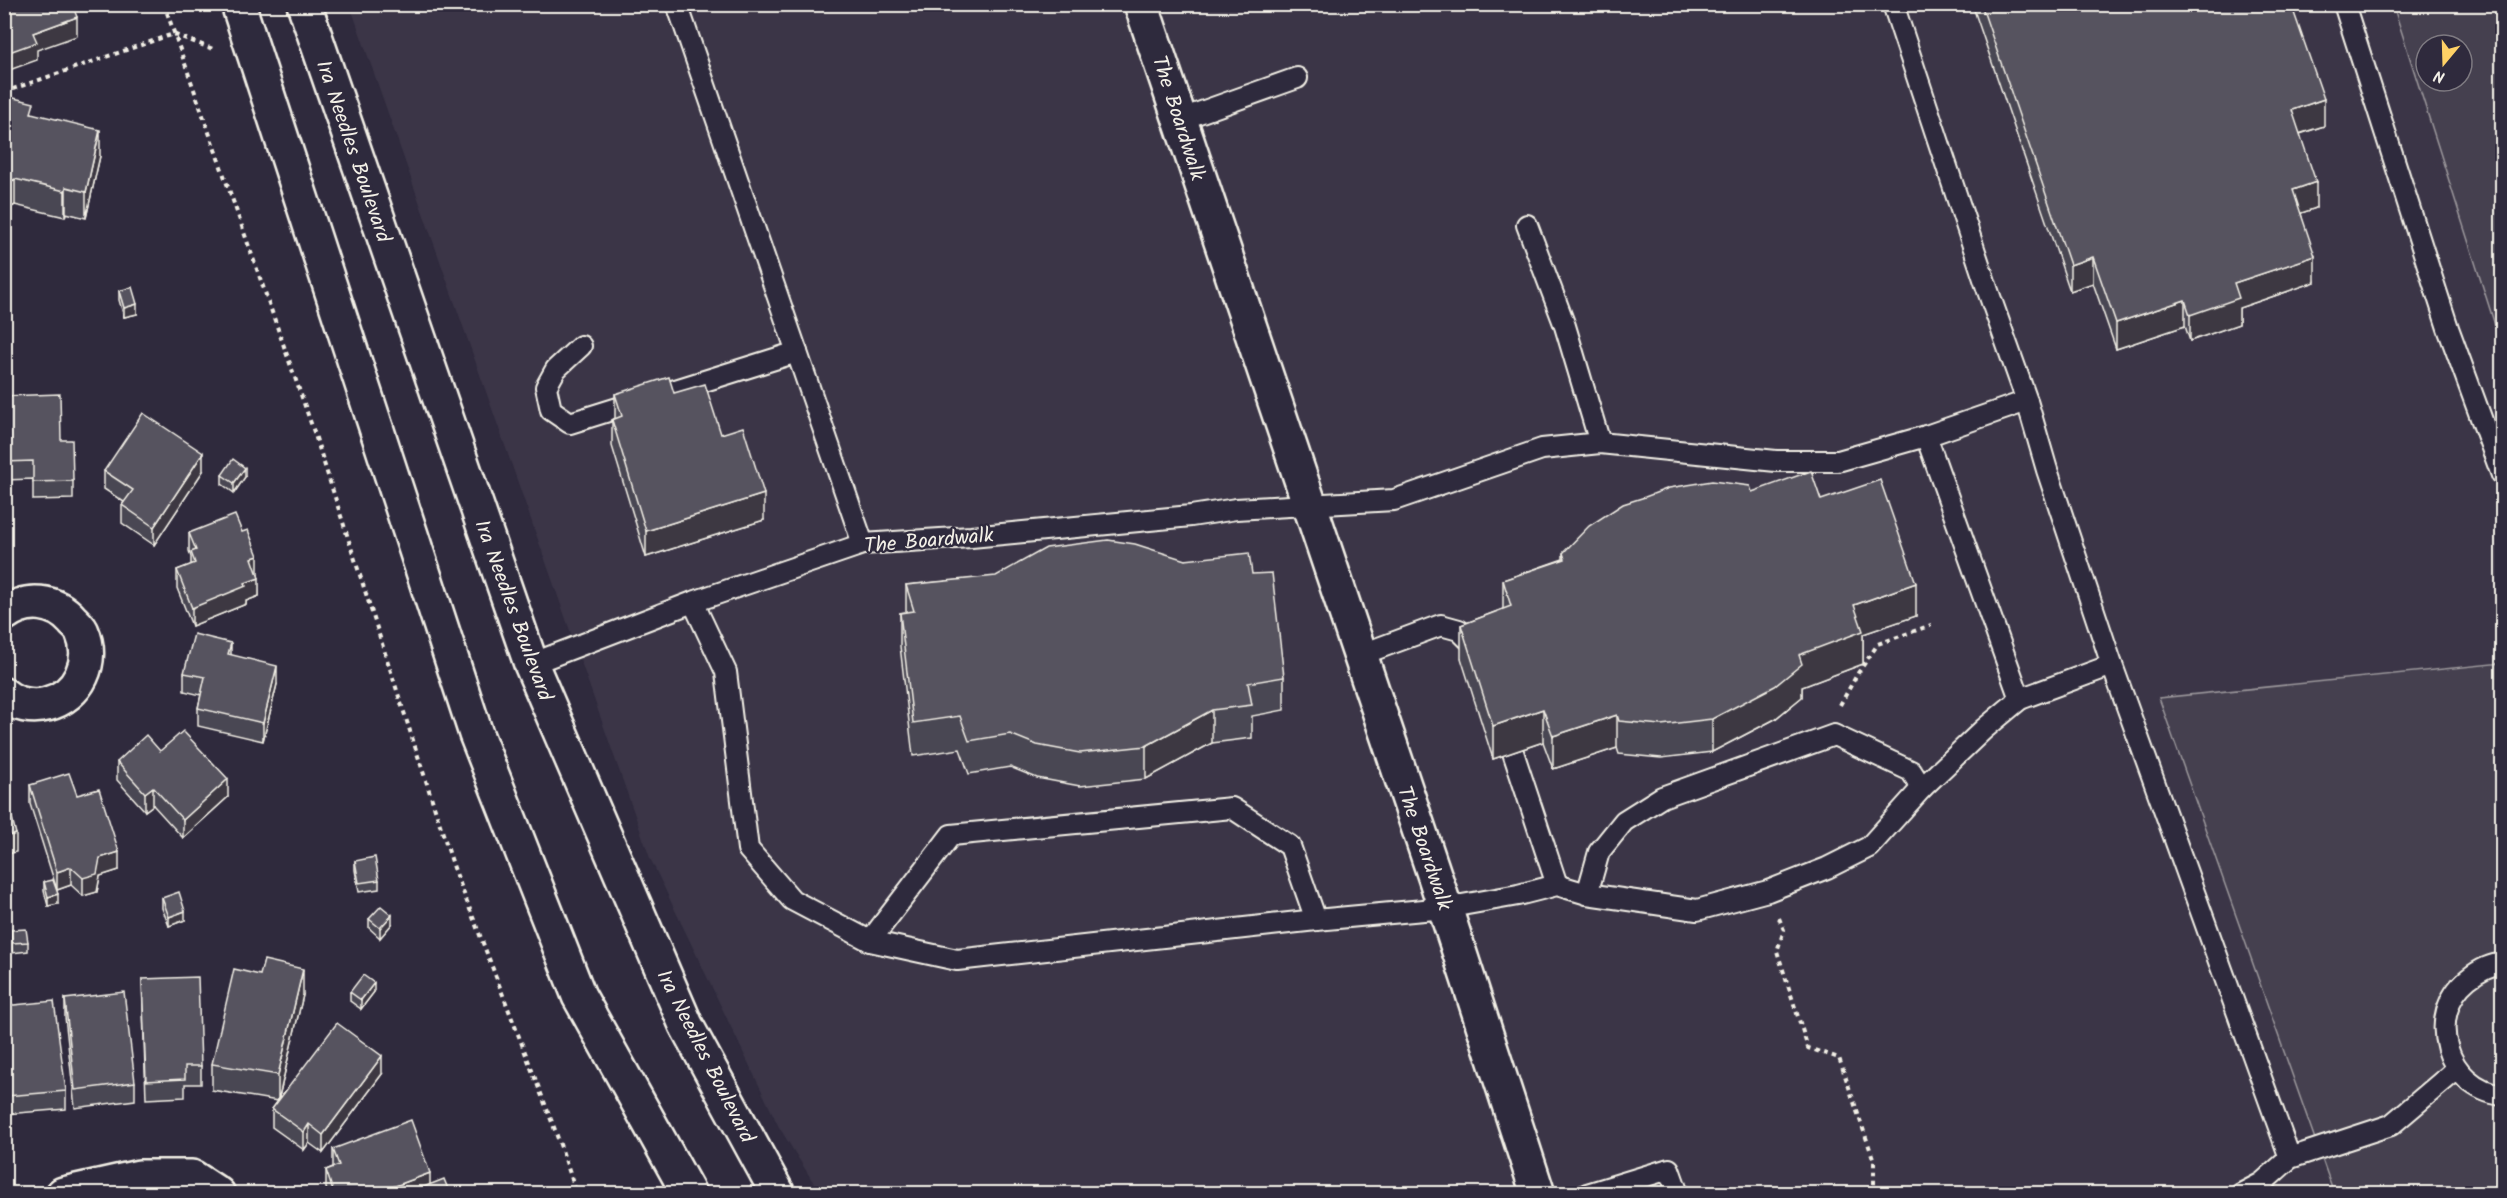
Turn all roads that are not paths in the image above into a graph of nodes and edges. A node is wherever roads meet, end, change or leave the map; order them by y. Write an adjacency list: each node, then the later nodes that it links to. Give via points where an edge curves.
1 (238, 4): 39 (main road, via 476,734 579,996)
2 (304, 4): 22 (main road, Ira Needles Boulevard)
3 (676, 4): 11 (lane)
4 (1141, 4): 8 (main road, The Boardwalk)
5 (1893, 4): 12 (lane)
6 (2344, 4): 15 (lane, via 2448,328)
7 (1297, 78): 8 (lane)
8 (1179, 120): 16 (main road, The Boardwalk)
9 (1527, 225): 14 (lane, via 1565,326)
10 (581, 346): 11 (lane, via 556,369 546,387 551,410 570,423)
11 (798, 352): 17 (lane)
12 (2027, 400): 13 (lane); 23 (lane)
13 (1926, 436): 14 (lane, via 1838,461 1776,461); 25 (lane)
14 (1600, 443): 16 (lane, via 1542,449 1394,500)
15 (2502, 475)
16 (1309, 504): 17 (lane, The Boardwalk); 20 (main road, The Boardwalk)
17 (863, 544): 18 (lane, The Boardwalk)
18 (693, 602): 22 (lane, The Boardwalk); 32 (lane, via 726,672 748,849 792,900)
19 (4, 614): 24 (main road, via 31,602 50,604 66,612 82,631 87,657 80,681 56,702 39,706 21,704)
20 (1360, 655): 21 (lane, via 1441,626 1459,630 1473,642); 30 (main road, The Boardwalk)
21 (1483, 662)
22 (531, 664): 40 (main road, Ira Needles Boulevard, via 686,1025)
23 (2112, 665): 25 (lane); 36 (lane)
24 (4, 695)
25 (2020, 699): 27 (lane)
26 (1498, 707): 28 (lane)
27 (1922, 788): 29 (lane, via 1869,847 1767,891 1697,910); 29 (lane, via 1911,771 1834,735 1662,797 1624,821 1599,852)
28 (1557, 885): 29 (lane); 30 (lane)
29 (1587, 894)
30 (1445, 908): 31 (lane); 41 (main road, The Boardwalk)
31 (1316, 920): 32 (lane, via 957,960); 32 (lane, via 1290,846 1232,808 951,835)
32 (870, 941)
33 (2502, 964): 34 (lane, via 2477,972 2459,986 2448,1005 2446,1049)
34 (2457, 1069): 35 (lane, via 2472,1084); 36 (lane, via 2391,1125)
35 (2502, 1095)
36 (2290, 1158): 44 (lane, via 2262,1183)
37 (63, 1194): 38 (main road, via 139,1177 192,1177)
38 (219, 1194)
39 (689, 1194)
40 (778, 1194)
41 (1538, 1194)
42 (1587, 1194): 43 (lane, via 1669,1169)
43 (1678, 1194)
44 (2241, 1194)

